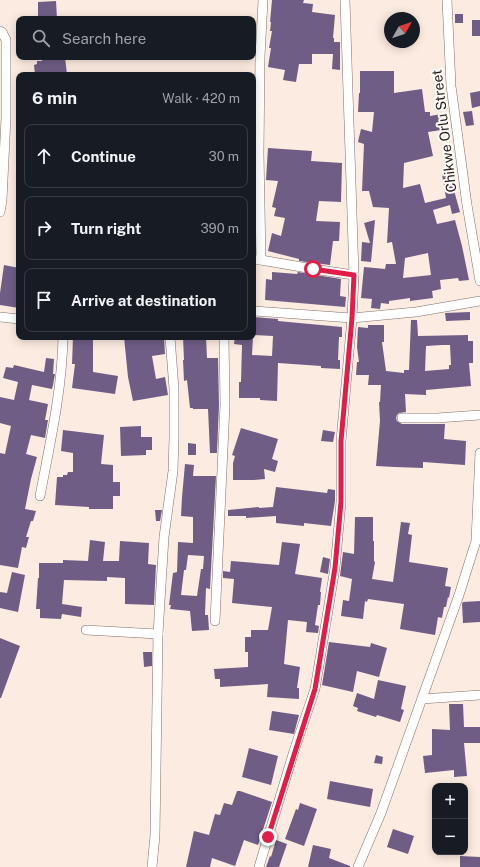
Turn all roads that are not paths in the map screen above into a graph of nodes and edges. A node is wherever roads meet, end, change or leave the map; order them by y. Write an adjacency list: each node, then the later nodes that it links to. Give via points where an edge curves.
1 (263, 0): 5 (street)
2 (346, 0): 10 (street)
3 (447, 0): 11 (street, Chikwe Orlu Street, via 451,86)
4 (0, 31): 6 (street, via 6,40)
5 (257, 56): 7 (street)
6 (3, 117): 8 (street)
7 (256, 153): 9 (street)
8 (0, 212)
9 (257, 260): 10 (street)
10 (354, 275): 15 (street)
11 (480, 281)
12 (480, 301): 15 (street, via 416,312)
13 (256, 311): 15 (street)
14 (0, 317): 16 (street)
15 (352, 318): 30 (street, via 341,441 341,502 335,568 315,689)
16 (16, 319)
17 (63, 340): 23 (street, via 56,416)
18 (170, 340): 26 (street, via 174,389 173,464 164,537)
19 (224, 340): 24 (street, via 225,405)
20 (480, 415): 21 (street)
21 (402, 418)
22 (480, 453): 28 (street, via 476,541)
23 (40, 496)
24 (215, 621)
25 (86, 630): 26 (street)
26 (158, 634): 29 (street)
27 (480, 695): 28 (street)
28 (422, 698): 31 (street, via 381,813)
29 (152, 867)
30 (258, 867)
31 (358, 867)

